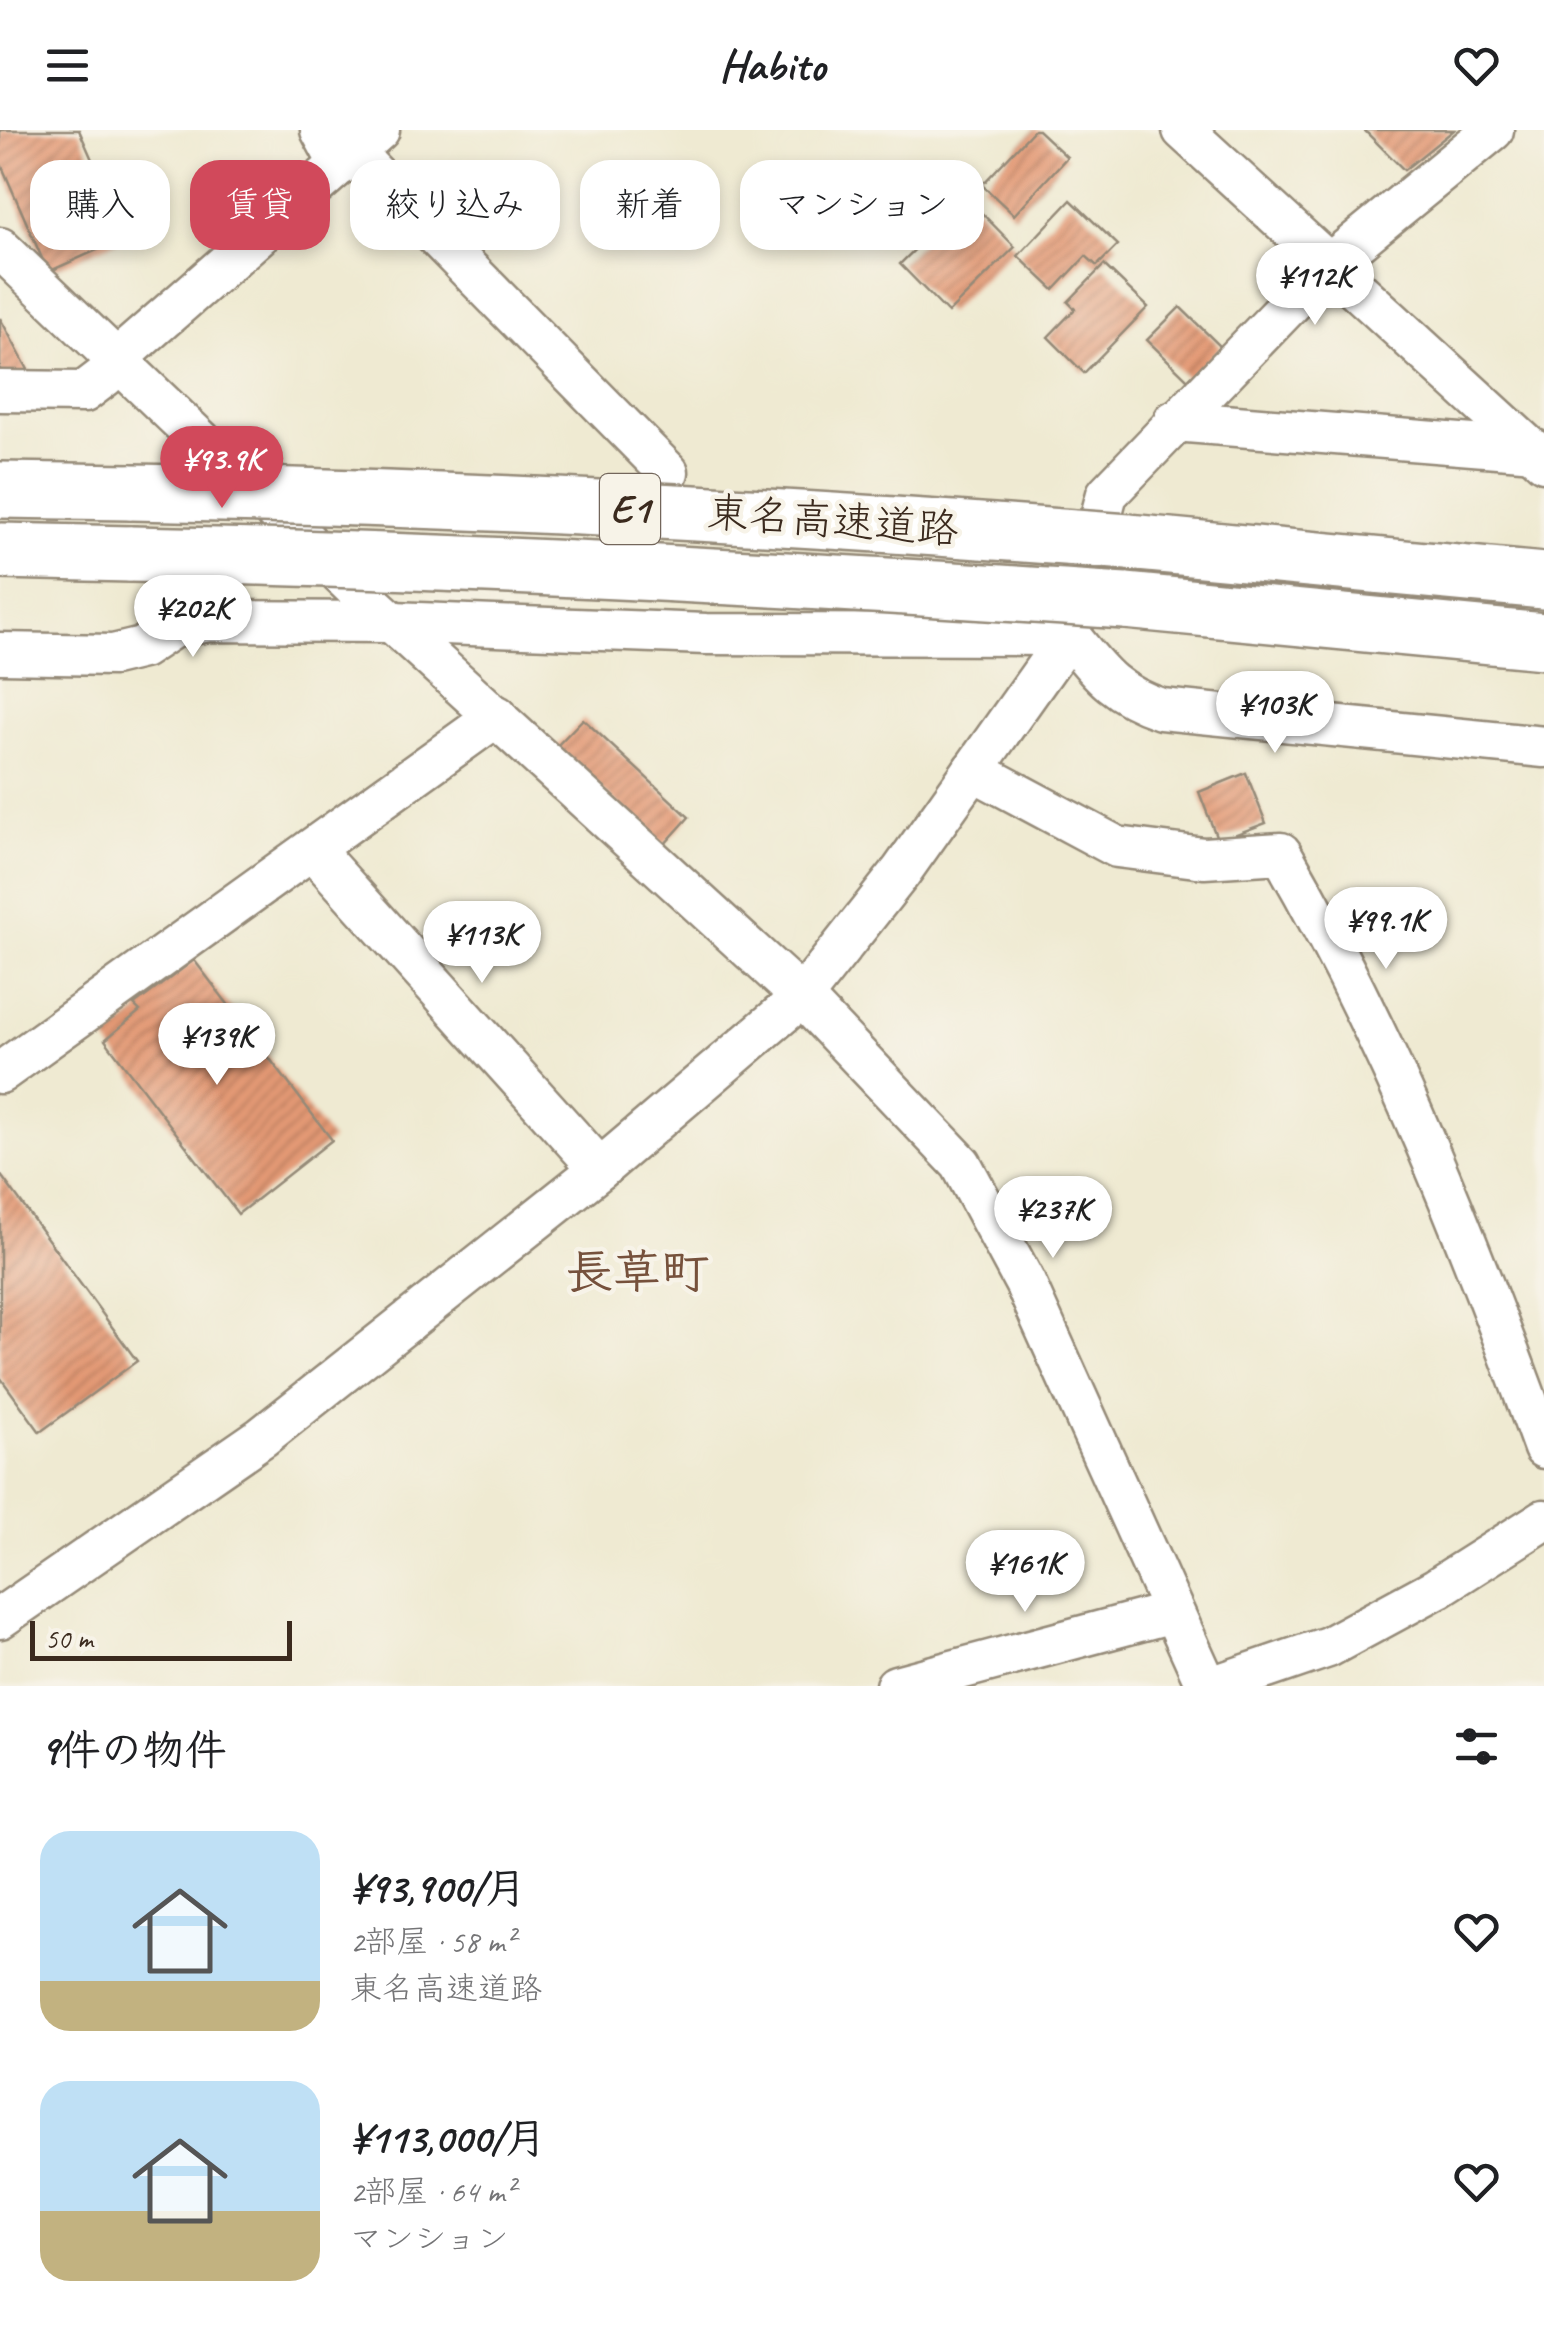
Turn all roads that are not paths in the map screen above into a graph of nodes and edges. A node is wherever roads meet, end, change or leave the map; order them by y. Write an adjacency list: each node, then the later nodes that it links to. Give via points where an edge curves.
1 (321, 130): 4 (street)
2 (1183, 130): 6 (street)
3 (1493, 130): 6 (street)
4 (358, 149): 7 (street); 11 (street)
5 (0, 248): 7 (street)
6 (1328, 264): 9 (street); 10 (street)
7 (117, 359): 8 (street, via 84,392); 15 (street)
8 (0, 392)
9 (1174, 421): 10 (street); 16 (street, via 1107,494)
10 (1538, 454)
11 (668, 472)
12 (0, 490): 14 (highway, 東名高速道路 / E1, bridge, via 372,496 767,515)
13 (0, 551): 17 (highway, 東名高速道路 / E1, bridge, via 373,558 805,579)
14 (1544, 581)
15 (392, 622): 16 (street, via 706,634); 18 (street, via 209,621 172,628 142,648 112,655); 19 (street)
16 (1069, 635): 20 (street, via 1116,689 1161,709); 21 (street)
17 (1544, 641)
18 (0, 653)
19 (498, 716): 22 (street); 23 (street)
20 (1544, 747)
21 (973, 770): 23 (street); 26 (street, via 1117,847 1204,858 1282,853 1334,944 1433,1155)
22 (312, 849): 24 (street); 25 (street)
23 (802, 996): 25 (street); 28 (street, via 962,1164 1025,1283)
24 (0, 1073)
25 (600, 1169): 29 (street, via 262,1437)
26 (1544, 1448)
27 (1544, 1520): 31 (street, via 1328,1647)
28 (1172, 1612): 30 (street); 31 (street)
29 (0, 1618)
30 (896, 1686)
31 (1211, 1686)

